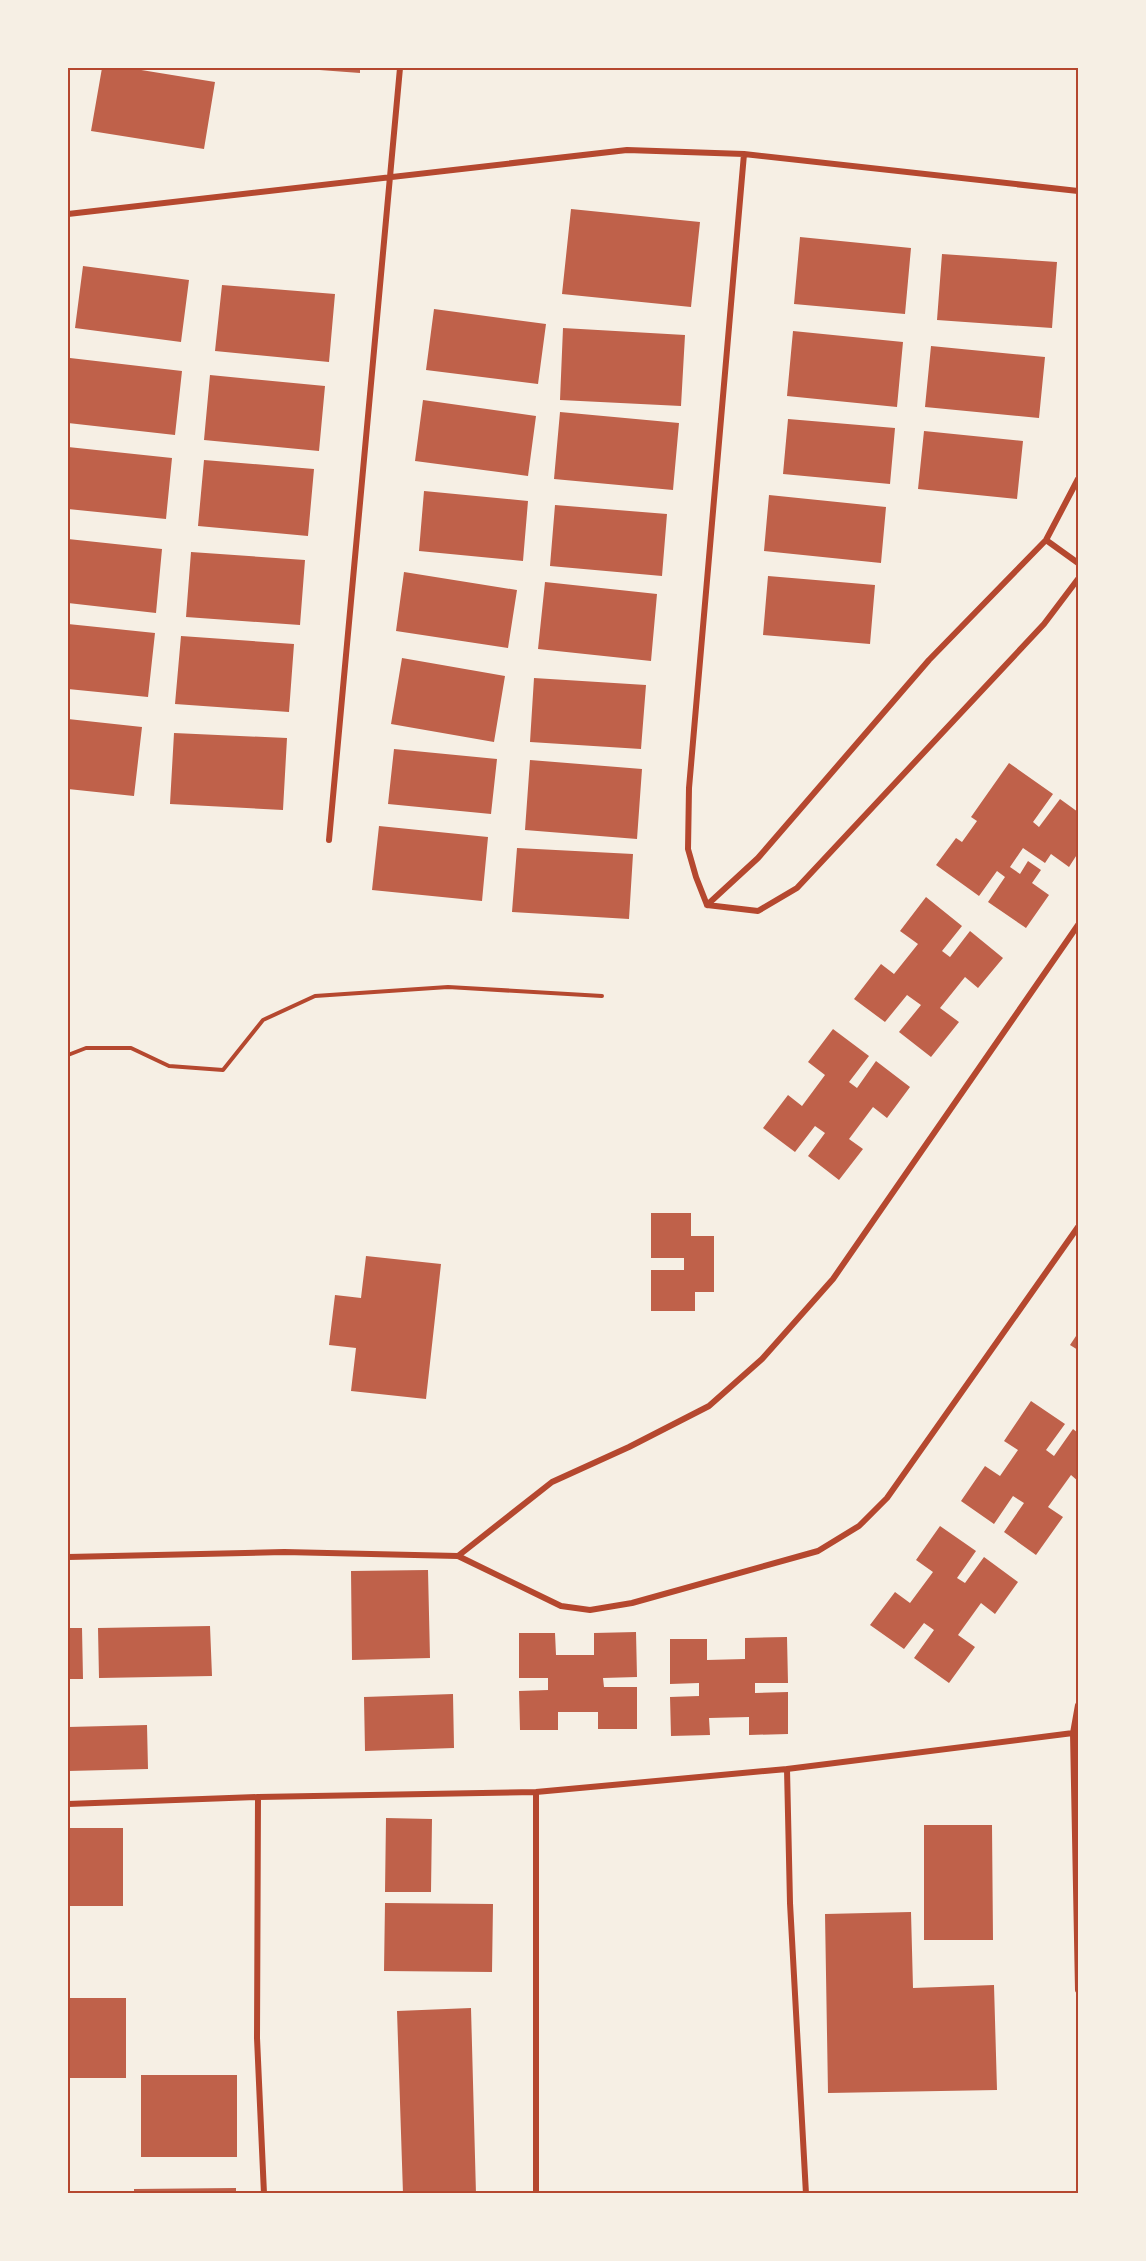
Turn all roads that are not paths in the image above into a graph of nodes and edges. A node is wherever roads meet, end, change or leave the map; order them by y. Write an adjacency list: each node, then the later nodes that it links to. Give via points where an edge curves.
1 (400, 68): 3 (street)
2 (744, 154): 3 (street, via 627,150); 4 (street); 11 (street, via 689,788 688,849)
3 (389, 177): 5 (street); 10 (street)
4 (1078, 191)
5 (68, 214)
6 (1078, 478): 7 (street)
7 (1046, 540): 8 (street); 11 (street, via 929,660 758,858)
8 (1078, 563)
9 (1078, 579): 11 (street, via 1044,624 797,888 758,911)
10 (328, 840)
11 (707, 905)
12 (1078, 925): 14 (street, via 833,1278 762,1359 709,1406 552,1482)
13 (1078, 1227): 14 (street, via 887,1498 859,1526 818,1551 632,1603 590,1610 561,1606)
14 (458, 1556): 15 (street, via 284,1552)
15 (68, 1557)
16 (1078, 1705): 17 (street)
17 (1072, 1733): 18 (street); 22 (street)
18 (787, 1769): 19 (street); 25 (street, via 790,1903)
19 (536, 1792): 20 (street); 24 (street)
20 (258, 1797): 21 (street); 23 (street, via 256,2038)
21 (68, 1804)
22 (1078, 1989)
23 (264, 2193)
24 (536, 2193)
25 (806, 2193)

